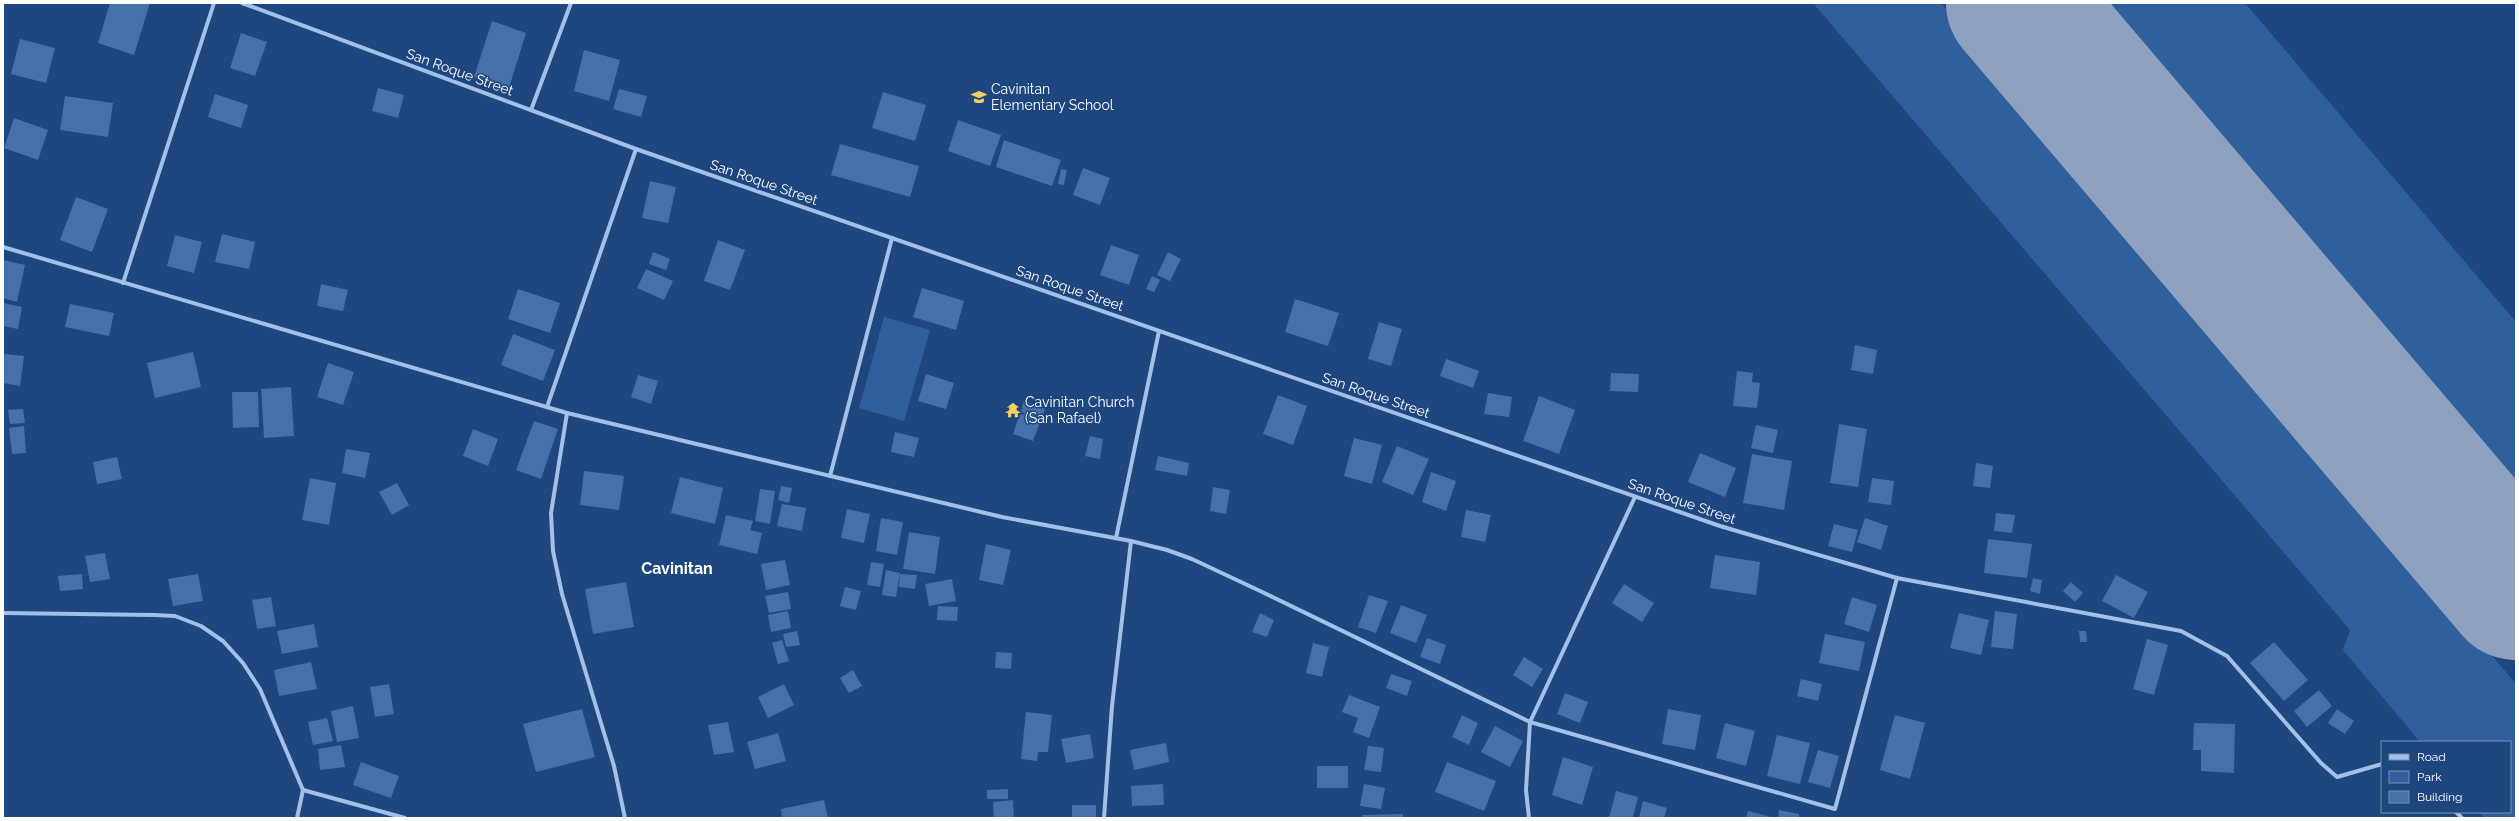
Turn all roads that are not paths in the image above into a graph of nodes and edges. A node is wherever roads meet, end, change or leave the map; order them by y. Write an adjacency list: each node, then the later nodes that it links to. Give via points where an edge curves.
1 (214, 3): 8 (street)
2 (242, 3): 4 (street, San Roque Street)
3 (571, 3): 4 (street)
4 (532, 110): 5 (street, San Roque Street)
5 (636, 148): 6 (street, San Roque Street); 10 (street)
6 (892, 238): 9 (street, San Roque Street); 12 (street)
7 (3, 247): 8 (street)
8 (123, 283): 10 (street)
9 (1159, 331): 13 (street, San Roque Street); 14 (street)
10 (547, 407): 11 (street)
11 (567, 413): 12 (street); 23 (street, via 551,513 553,551 562,594 614,766)
12 (830, 476): 14 (street, via 1002,517)
13 (1635, 497): 16 (street, San Roque Street, via 1720,526); 18 (street)
14 (1116, 538): 15 (street)
15 (1131, 541): 18 (street, via 1192,559); 24 (street, via 1112,706)
16 (1897, 578): 18 (street, via 1835,809); 19 (street, San Roque Street, via 2181,631 2227,656 2321,763 2337,777)
17 (3, 613): 20 (street, via 176,616 201,626 223,641 243,663 260,689)
18 (1530, 722): 25 (street, via 1526,790)
19 (2381, 764)
20 (303, 790): 21 (street); 22 (street)
21 (297, 818)
22 (405, 818)
23 (625, 818)
24 (1104, 818)
25 (1529, 818)

